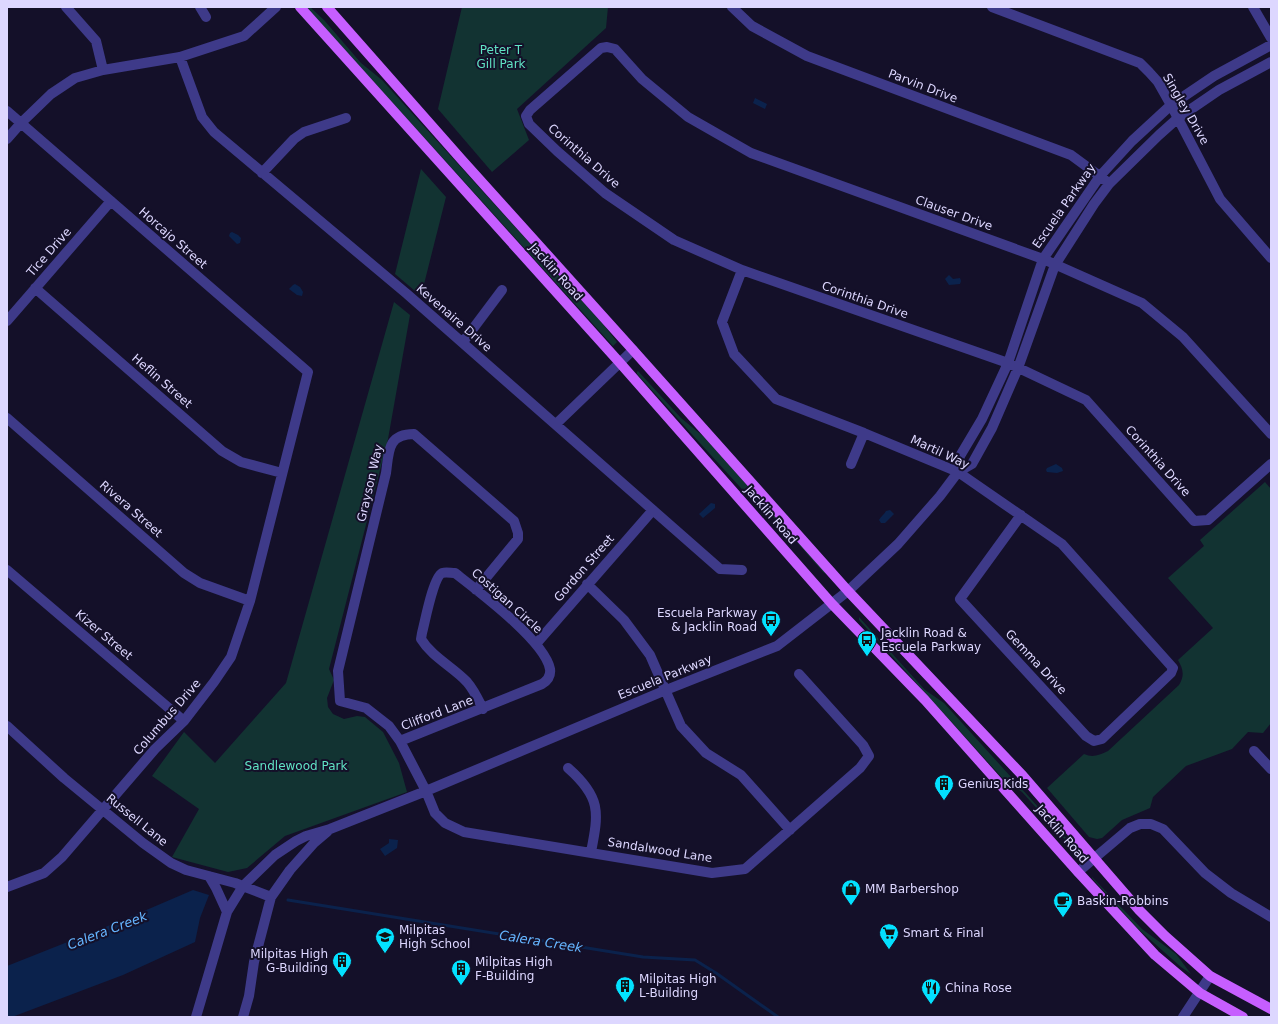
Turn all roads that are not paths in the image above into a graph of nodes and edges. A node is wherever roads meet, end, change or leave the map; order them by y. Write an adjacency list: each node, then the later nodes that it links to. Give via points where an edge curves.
1 (66, 7): 15 (street, via 96,41)
2 (200, 7): 9 (street)
3 (276, 7): 13 (street, via 244,36)
4 (300, 7): 35 (main road, Jacklin Road)
5 (327, 7): 34 (main road, Jacklin Road)
6 (732, 7): 23 (street, Parvin Drive, via 752,26 807,56 1071,155)
7 (992, 7): 16 (street, Singley Drive, via 1140,64 1158,82)
8 (1253, 7): 10 (street)
9 (206, 17)
10 (1271, 38)
11 (1271, 45): 16 (street, Escuela Parkway, via 1214,76)
12 (607, 47): 27 (street, Clauser Drive, via 615,49 642,79 688,117 751,153); 29 (street, Corinthia Drive, via 600,48 530,110 526,116 529,124 605,193 674,240)
13 (180, 57): 15 (street); 22 (street, Kevenaire Drive, via 202,117 214,132)
14 (1271, 62): 19 (street, Escuela Parkway, via 1219,90)
15 (103, 70): 20 (street, via 75,78 51,94)
16 (1171, 105): 19 (street, Singley Drive); 23 (street, Escuela Parkway, via 1132,141)
17 (7, 111): 20 (street, Horcajo Street)
18 (346, 118): 22 (street, via 304,132)
19 (1178, 118): 24 (street, Escuela Parkway); 26 (street, Singley Drive, via 1220,199)
20 (21, 123): 21 (street); 25 (street, Horcajo Street)
21 (7, 139)
22 (262, 173): 33 (street, Kevenaire Drive)
23 (1100, 176): 24 (street, Parvin Drive); 27 (street, Escuela Parkway)
24 (1109, 184): 28 (street, Escuela Parkway)
25 (111, 201): 30 (street, Tice Drive); 38 (street, Horcajo Street)
26 (1271, 258)
27 (1043, 259): 28 (street, Clauser Drive); 36 (street, Escuela Parkway)
28 (1055, 265): 37 (street, Escuela Parkway); 42 (street, Clauser Drive, via 1142,303 1183,337)
29 (742, 270): 36 (street, Corinthia Drive); 41 (street, Martil Way, via 722,322 734,354 776,399)
30 (35, 288): 32 (street, Tice Drive); 46 (street, Heflin Street, via 222,451 241,462)
31 (502, 290): 33 (street)
32 (7, 321)
33 (462, 342): 40 (street, Kevenaire Drive)
34 (633, 350): 35 (street); 53 (main road, Jacklin Road)
35 (620, 363): 40 (street); 55 (main road, Jacklin Road)
36 (1008, 363): 37 (street, Corinthia Drive); 45 (street, Escuela Parkway, via 982,419 960,456)
37 (1018, 368): 44 (street, Corinthia Drive, via 1086,400 1194,520 1208,520); 45 (street, Escuela Parkway, via 992,428 972,464)
38 (308, 372): 46 (street, Columbus Drive)
39 (7, 418): 54 (street, Rivera Street, via 184,573 200,584)
40 (556, 424): 47 (street, Kevenaire Drive)
41 (864, 433): 43 (street); 45 (street, Martil Way)
42 (1271, 434)
43 (851, 464)
44 (1271, 464)
45 (958, 472): 48 (street, Martil Way); 53 (street, Escuela Parkway, via 898,544)
46 (282, 473): 54 (street, Columbus Drive)
47 (653, 510): 50 (street, Kevenaire Drive, via 720,569); 51 (street, Gordon Street)
48 (1021, 515): 58 (street, Martil Way, via 1062,544 1162,654 1173,668); 58 (street, Gemma Drive, via 960,599 1086,736 1094,741 1102,739)
49 (7, 570): 62 (street, Kizer Street)
50 (742, 570)
51 (587, 584): 56 (street, Gordon Street); 60 (street, via 628,626 650,655)
52 (476, 590): 56 (street, Costigan Circle); 57 (street, Grayson Way, via 518,539 514,521 414,434 399,436 390,447); 61 (street, Costigan Circle, via 455,573 442,574 438,577 422,639 428,648 467,682)
53 (848, 591): 55 (street, Escuela Parkway); 73 (main road, Jacklin Road, via 1023,776)
54 (250, 601): 62 (street, Columbus Drive, via 231,657)
55 (832, 604): 60 (street, Escuela Parkway, via 778,646); 74 (main road, Jacklin Road, via 924,700)
56 (536, 644): 61 (street, Costigan Circle, via 550,670 547,681)
57 (338, 671): 64 (street, Sandalwood Lane, via 340,701 366,708 389,726)
58 (1171, 673)
59 (798, 674): 71 (street, Sandalwood Lane, via 863,745 869,756 860,768)
60 (666, 690): 68 (street, Escuela Parkway); 71 (street, via 681,726 706,753 741,775)
61 (483, 709): 64 (street, Clifford Lane)
62 (184, 721): 69 (street, Columbus Drive)
63 (7, 726): 69 (street, Russell Lane)
64 (400, 741): 68 (street, Sandalwood Lane)
65 (1254, 751): 67 (street)
66 (568, 768): 72 (street, via 581,780 593,797 597,813)
67 (1271, 769)
68 (426, 791): 70 (street, Escuela Parkway); 72 (street, Sandalwood Lane, via 440,819 464,832)
69 (103, 810): 75 (street, Russell Lane, via 171,863); 77 (street, Columbus Drive, via 62,857 44,873)
70 (330, 830): 76 (street, Escuela Parkway, via 296,841 275,855); 78 (street, Escuela Parkway, via 314,843 290,870)
71 (790, 830): 72 (street, Sandalwood Lane, via 745,869 712,873)
72 (591, 852)
73 (1094, 858): 74 (street); 80 (street, via 1130,828 1140,824 1151,824 1163,829 1205,872); 81 (main road, Jacklin Road, via 1144,915)
74 (1078, 872): 82 (main road, Jacklin Road, via 1155,955)
75 (209, 876): 76 (street, Russell Lane); 79 (street)
76 (243, 886): 78 (street, Russell Lane); 79 (street, Escuela Parkway)
77 (7, 887)
78 (271, 897): 85 (street, Escuela Parkway)
79 (227, 912): 84 (street, Escuela Parkway)
80 (1271, 917)
81 (1210, 976): 82 (street); 83 (main road, Jacklin Road)
82 (1200, 993): 86 (street); 87 (main road, Jacklin Road)
83 (1271, 1009)
84 (196, 1017)
85 (243, 1017)
86 (1183, 1017)
87 (1243, 1017)

